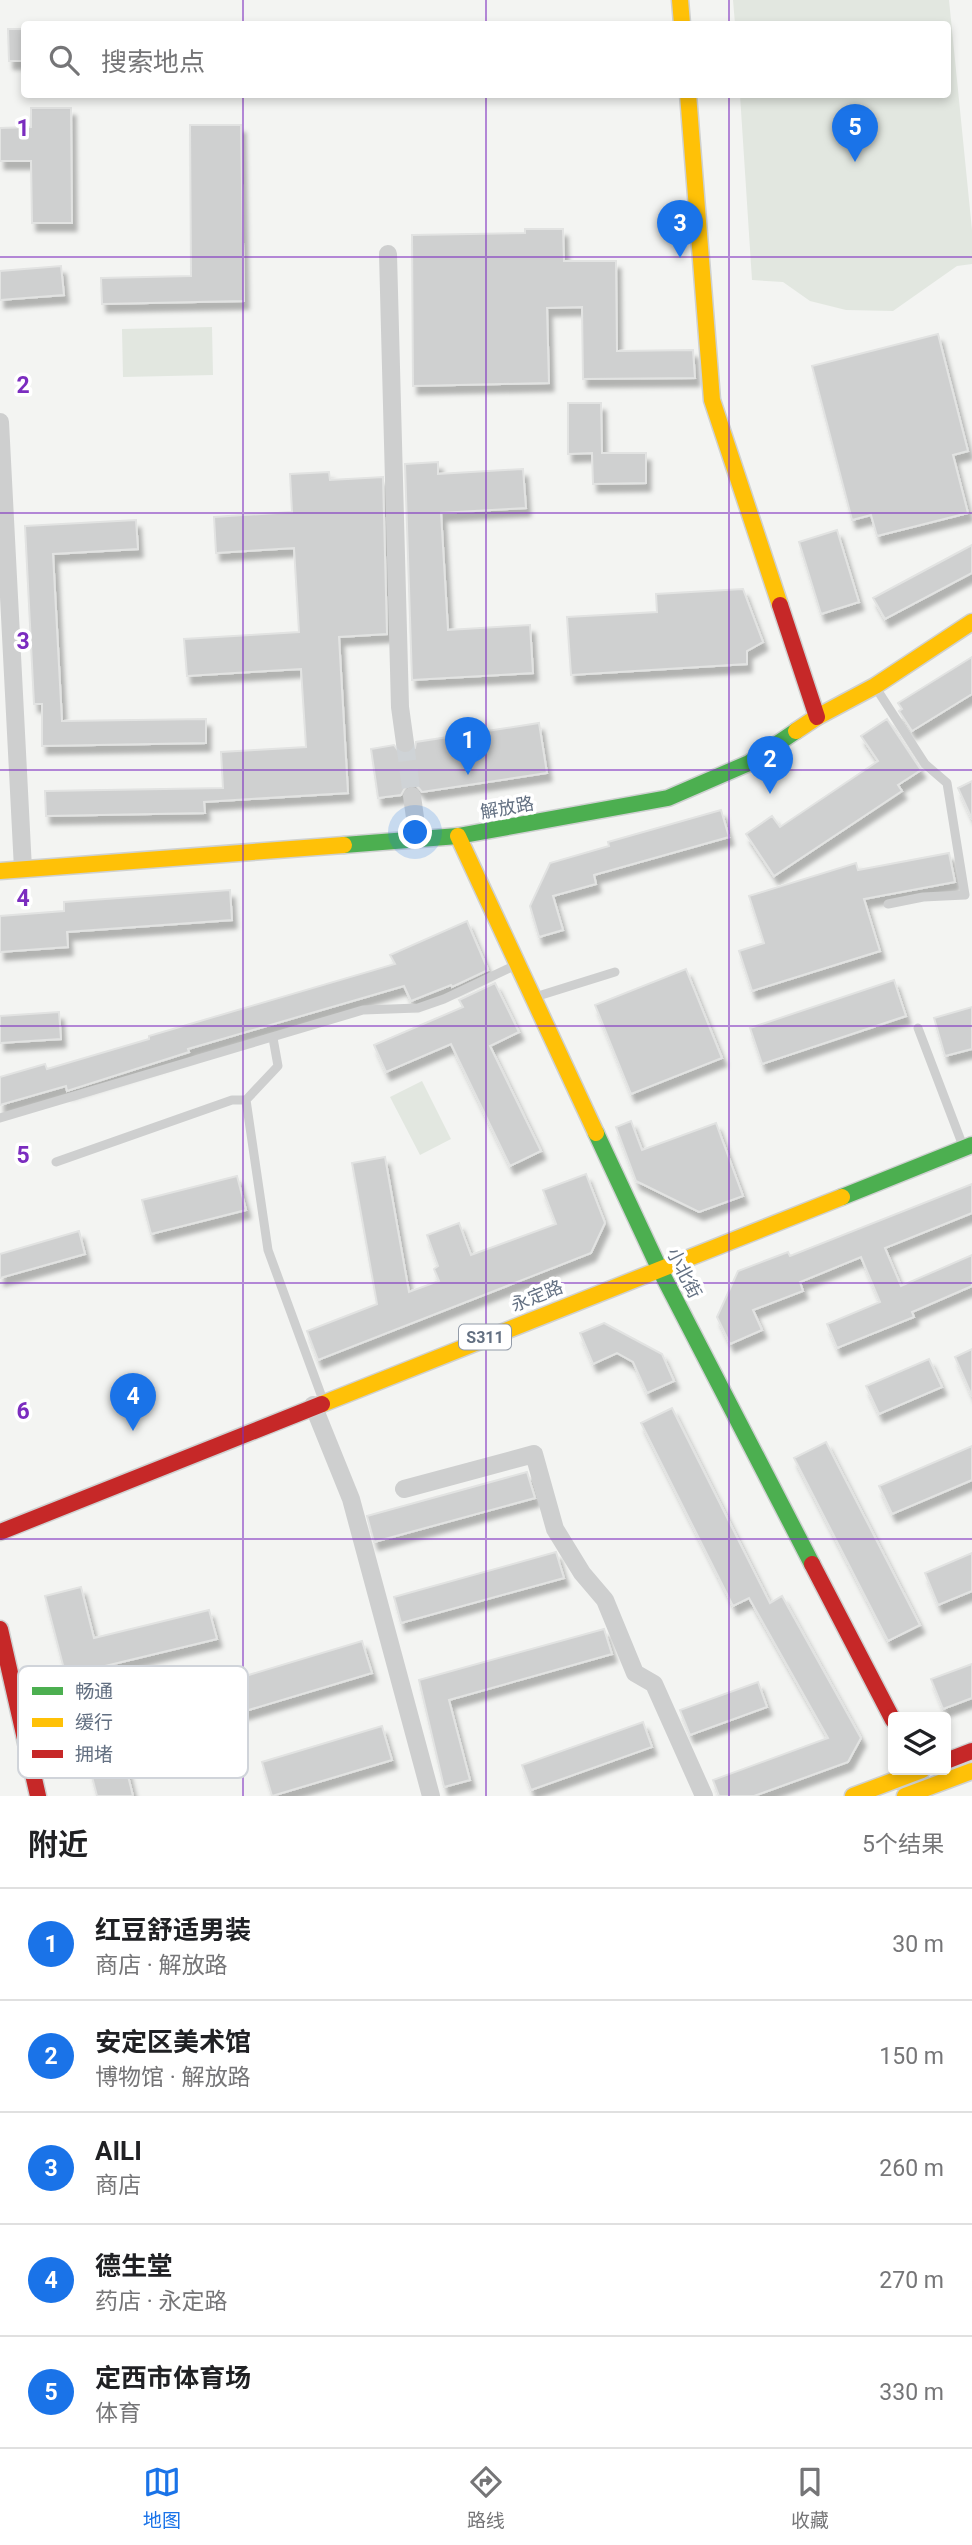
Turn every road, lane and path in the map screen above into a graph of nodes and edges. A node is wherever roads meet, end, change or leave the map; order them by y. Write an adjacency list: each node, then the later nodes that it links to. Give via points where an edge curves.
1 (680, 0): 2 (main road)
2 (682, 21)
3 (688, 98): 8 (main road, via 712,400)
4 (388, 254): 9 (street, via 400,707)
5 (0, 422): 13 (street)
6 (972, 622): 7 (main road, 解放路)
7 (875, 686): 8 (main road, 解放路); 15 (lane, via 925,764 947,783 965,895)
8 (817, 717): 11 (main road, 解放路, via 748,763 668,798)
9 (405, 743)
10 (412, 796): 12 (street)
11 (458, 836): 12 (main road, 解放路); 16 (main road, 小北街)
12 (418, 839): 13 (main road, 解放路)
13 (23, 869): 14 (main road, 解放路)
14 (0, 871)
15 (888, 904)
16 (516, 964): 18 (main road, 小北街); 20 (lane, via 418,1009 363,1010)
17 (615, 972): 18 (lane)
18 (533, 998): 25 (main road, 小北街)
19 (918, 1028): 23 (lane)
20 (273, 1038): 21 (lane, via 278,1066); 22 (lane)
21 (246, 1100): 24 (lane, via 232,1100); 26 (lane, via 268,1250)
22 (0, 1118)
23 (968, 1146): 25 (main road, 永定路 / S311)
24 (56, 1162)
25 (659, 1268): 26 (main road, 永定路 / S311); 31 (main road, 小北街)
26 (318, 1403): 28 (main road, 永定路 / S311); 40 (street, via 351,1499)
27 (404, 1489): 41 (street, via 534,1454 555,1529 605,1600 635,1673 654,1684)
28 (0, 1532)
29 (0, 1629): 30 (main road)
30 (18, 1708)
31 (889, 1712)
32 (972, 1751): 33 (main road)
33 (951, 1759)
34 (972, 1771): 38 (main road)
35 (906, 1775): 42 (main road)
36 (921, 1775): 38 (main road)
37 (34, 1778): 39 (main road)
38 (928, 1792): 43 (main road)
39 (38, 1796)
40 (431, 1796)
41 (704, 1796)
42 (853, 1796)
43 (905, 1796)

